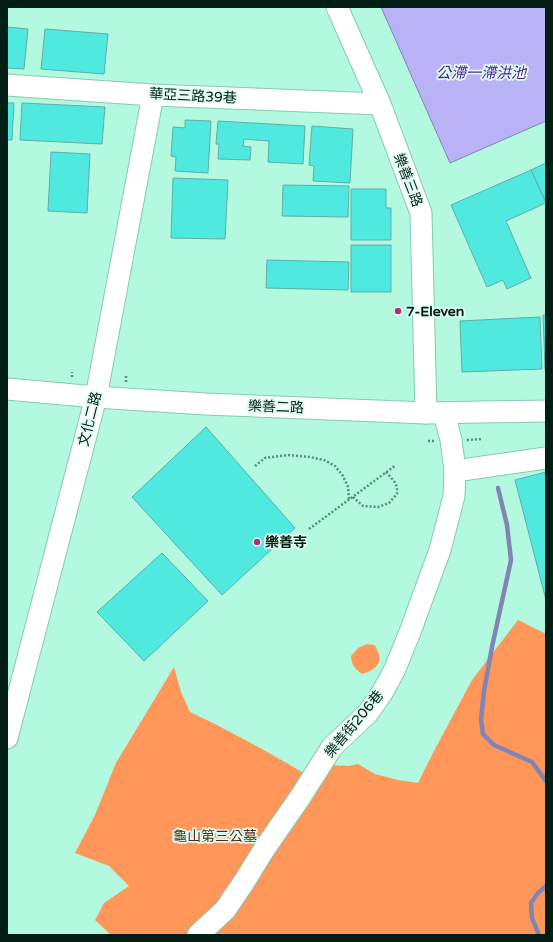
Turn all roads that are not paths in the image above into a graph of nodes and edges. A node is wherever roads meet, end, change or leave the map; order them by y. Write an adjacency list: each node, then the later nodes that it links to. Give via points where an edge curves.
1 (337, 7): 4 (street, 樂善三路)
2 (7, 85): 3 (street, 華亞三路39巷)
3 (153, 95): 4 (street, 華亞三路39巷); 6 (street, 文化二路)
4 (380, 104): 8 (street, 樂善三路, via 421,213)
5 (7, 390): 6 (street, 樂善二路)
6 (96, 397): 8 (street, 樂善二路); 11 (street, 文化二路)
7 (546, 411): 8 (street, 樂善二路)
8 (435, 413): 10 (street, 樂善街206巷, via 451,440)
9 (546, 458): 10 (street)
10 (455, 471): 12 (street, 樂善街206巷, via 454,496 440,550 394,671 368,713 332,747 225,910)
11 (7, 738)
12 (198, 935)

